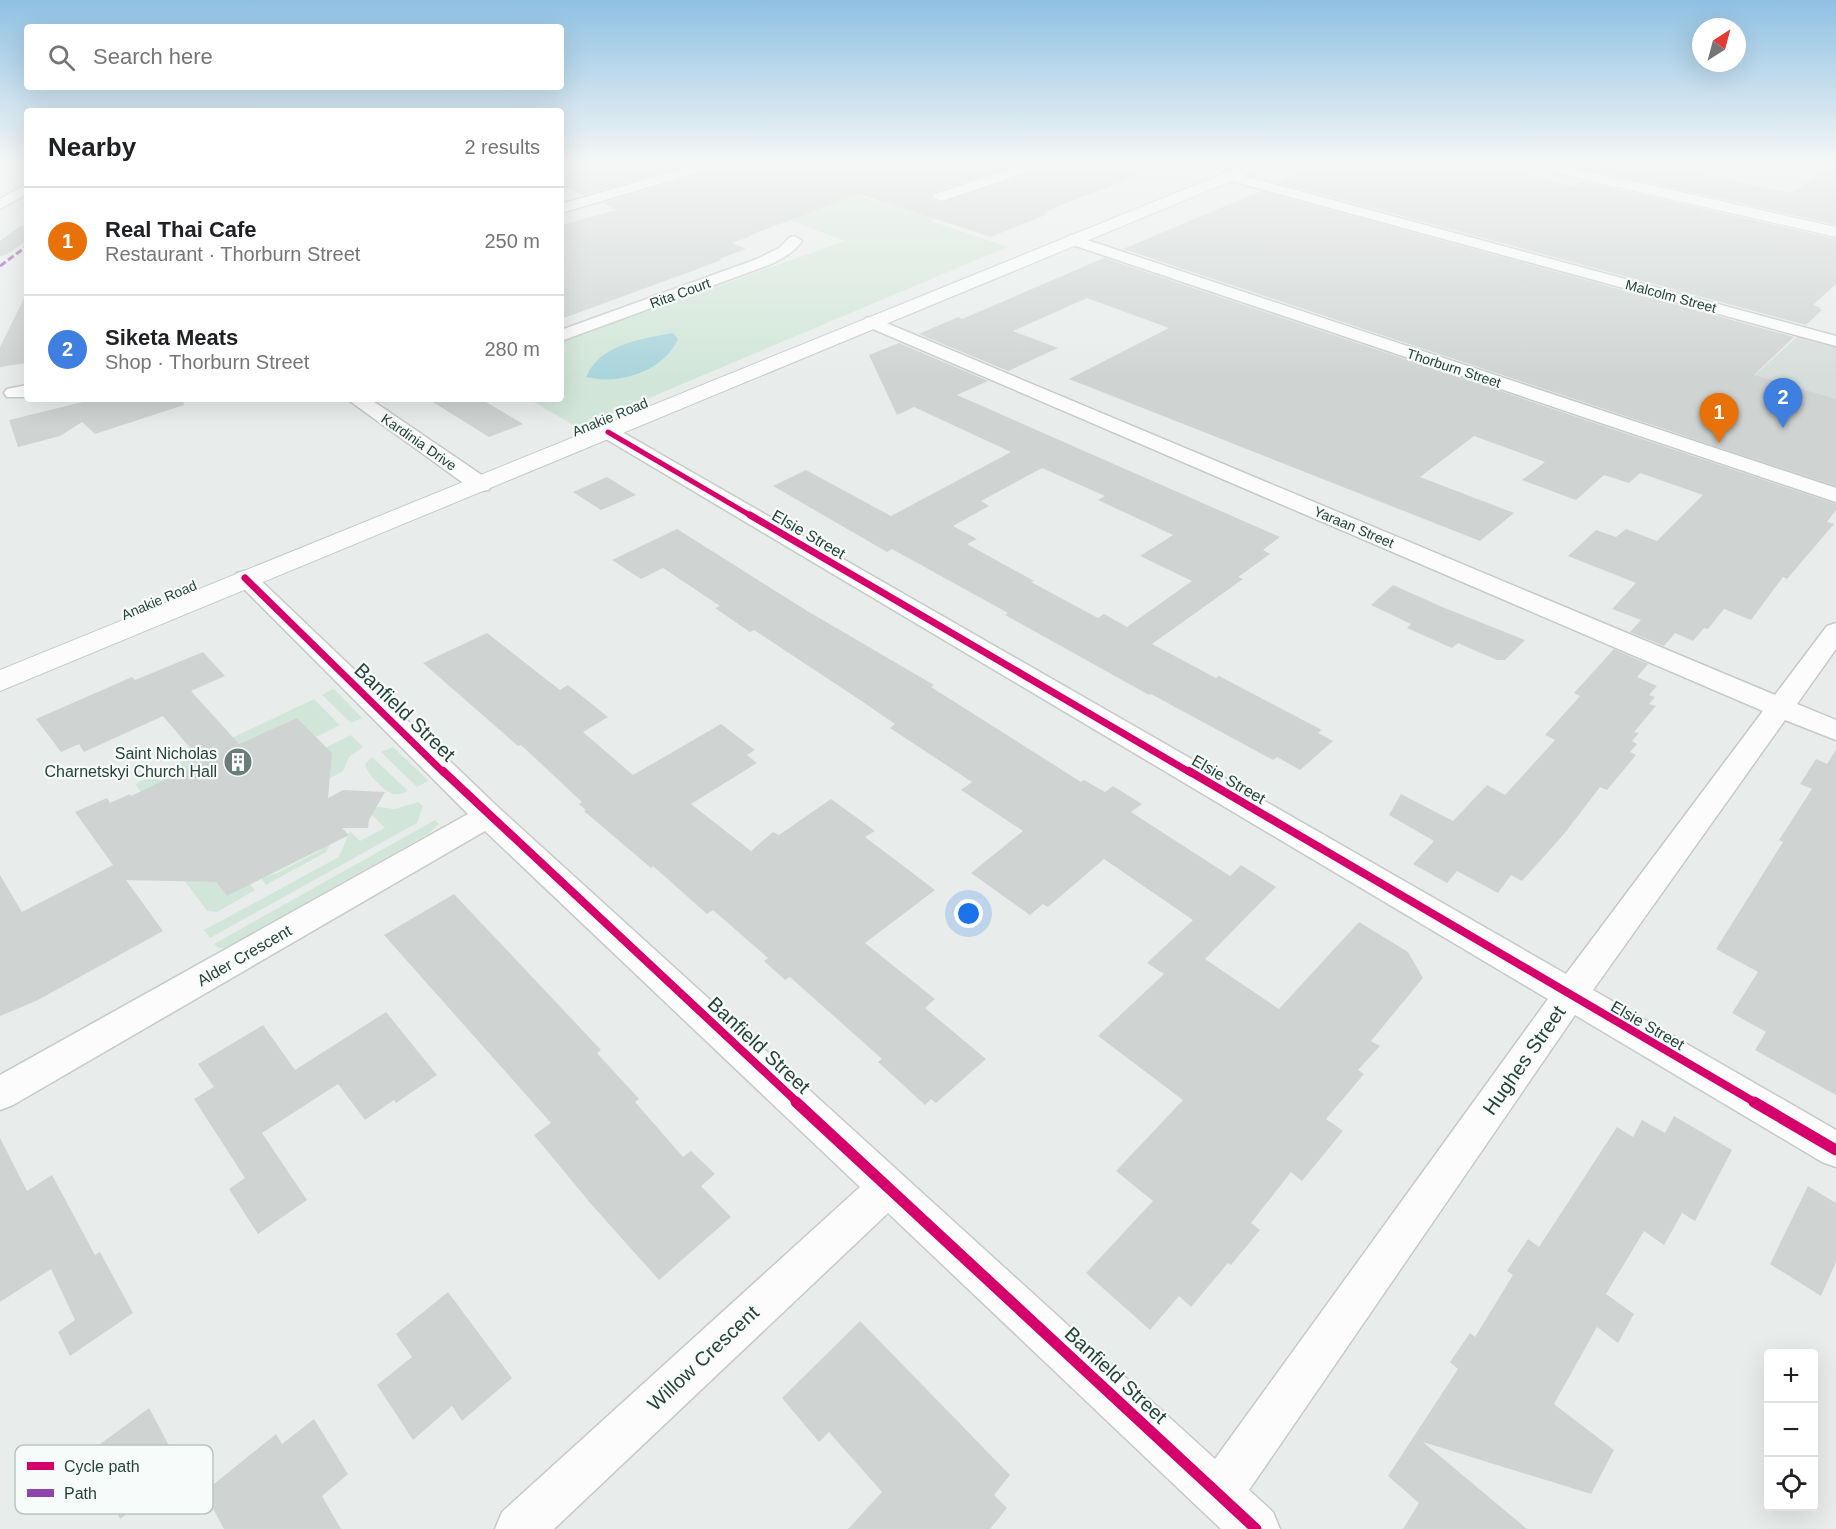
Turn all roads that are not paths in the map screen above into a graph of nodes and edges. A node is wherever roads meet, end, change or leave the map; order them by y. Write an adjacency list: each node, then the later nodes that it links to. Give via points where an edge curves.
1 (21, 235): 6 (highway)
2 (1083, 235): 4 (main road, Anakie Road)
3 (1447, 235): 9 (street, Malcolm Street)
4 (1072, 240): 7 (main road, Anakie Road); 13 (street, Thorburn Street)
5 (794, 241): 8 (street, Rita Court, via 785,251 763,262)
6 (0, 250)
7 (872, 322): 11 (main road, Anakie Road); 17 (street, Yaraan Street)
8 (564, 335)
9 (1836, 341)
10 (370, 402): 12 (street, Kardinia Drive)
11 (608, 432): 12 (main road, Anakie Road); 20 (street, Elsie Street)
12 (481, 484): 14 (main road, Anakie Road)
13 (1836, 495)
14 (245, 578): 16 (main road, Anakie Road); 19 (street, Banfield Street)
15 (1836, 631): 17 (street, Hughes Street)
16 (0, 681)
17 (1779, 707): 18 (street, Yaraan Street); 20 (street, Hughes Street)
18 (1836, 731)
19 (488, 816): 21 (street, Alder Crescent); 23 (street, Banfield Street)
20 (1570, 995): 22 (street, Elsie Street); 24 (street, Hughes Street)
21 (0, 1094)
22 (1836, 1150)
23 (888, 1187): 24 (street, Banfield Street); 25 (street, Willow Crescent)
24 (1218, 1493): 26 (street, Banfield Street)
25 (519, 1529)
26 (1256, 1529)

